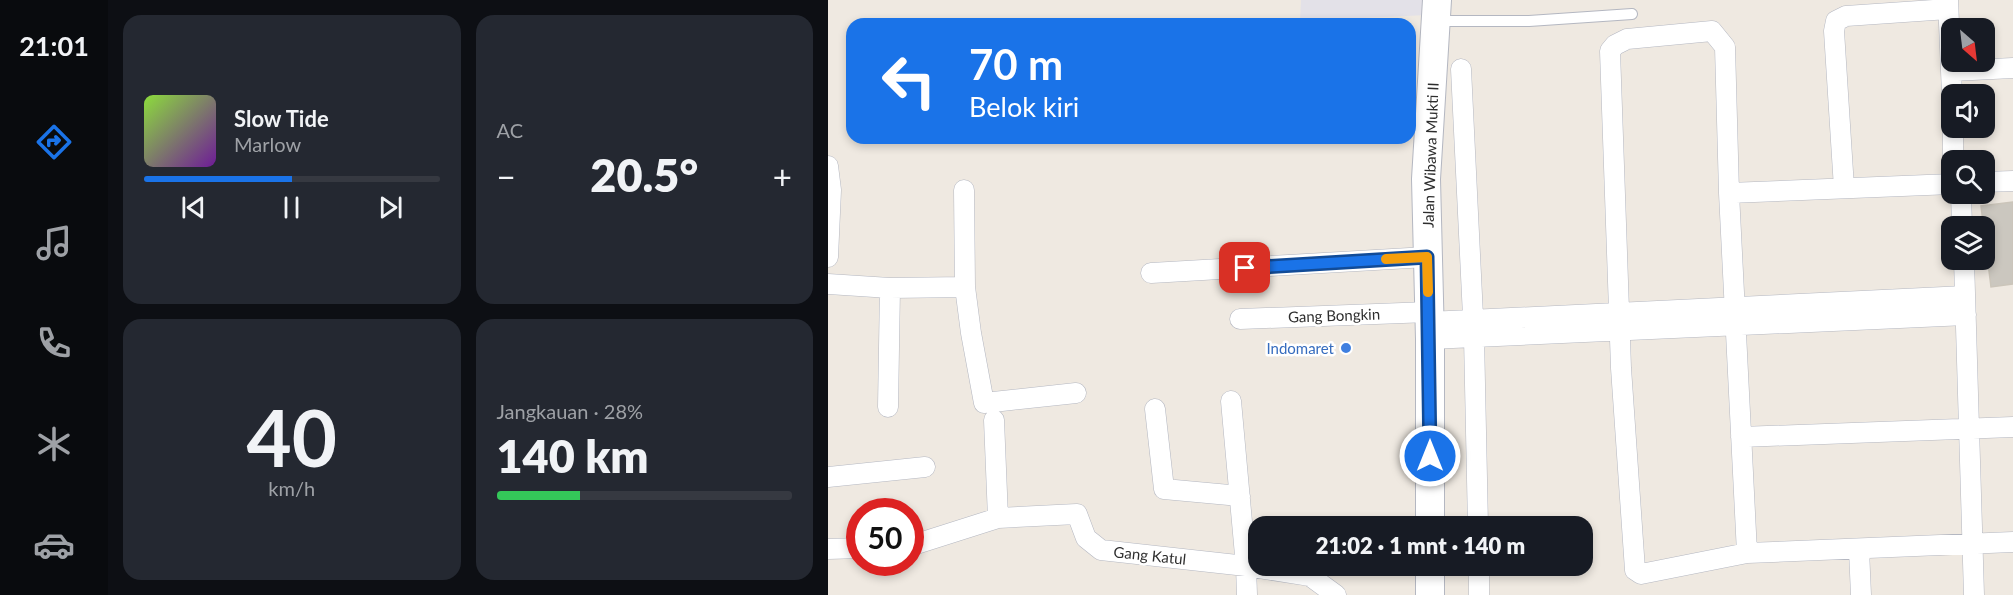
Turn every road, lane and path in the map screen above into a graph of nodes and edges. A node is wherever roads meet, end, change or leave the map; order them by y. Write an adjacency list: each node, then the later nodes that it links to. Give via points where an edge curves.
1 (1948, 4): 11 (street, via 1846,16 1836,21)
2 (1437, 10): 3 (lane, via 1529,21); 15 (main road, Jalan Wibawa Mukti II, via 1426,180)
3 (1632, 14)
4 (2013, 68): 6 (street)
5 (1461, 69): 26 (street)
6 (1995, 69)
7 (828, 166): 14 (street)
8 (2013, 181): 9 (street)
9 (1995, 182)
10 (1941, 184): 11 (street)
11 (1844, 188): 13 (street)
12 (964, 190): 19 (street)
13 (1729, 193): 22 (street); 24 (street, via 1725,47 1719,37 1712,31 1627,39 1615,45 1610,51)
14 (828, 256)
15 (1427, 257): 17 (street); 25 (main road, Jalan Wibawa Mukti II)
16 (1964, 270): 21 (street)
17 (1151, 273)
18 (828, 284): 20 (street)
19 (965, 287): 20 (street); 27 (street, via 984,403)
20 (890, 288): 29 (street)
21 (1965, 306): 22 (street, Gang Bongkin); 33 (street)
22 (1735, 316): 24 (street, Gang Bongkin); 34 (street)
23 (1240, 319): 25 (street, Gang Bongkin)
24 (1620, 321): 26 (street, Gang Bongkin); 47 (street, via 1635,570 1641,574)
25 (1429, 324): 26 (street, Gang Bongkin); 38 (main road, Jalan Wibawa Mukti II)
26 (1473, 328): 39 (street)
27 (1076, 393)
28 (1231, 401): 37 (street)
29 (888, 407)
30 (1155, 409): 37 (street, via 1164,489)
31 (994, 420): 40 (street)
32 (2013, 427): 33 (street)
33 (1969, 428): 34 (street); 43 (street)
34 (1742, 437): 47 (street)
35 (925, 467): 36 (street)
36 (828, 477)
37 (1240, 496): 48 (street)
38 (1430, 516)
39 (1478, 516)
40 (998, 518): 41 (street, Gang Katul); 48 (street, Gang Katul, via 1077,514 1086,538 1101,550)
41 (924, 542)
42 (2013, 542): 43 (street)
43 (1973, 544): 46 (street); 56 (street)
44 (846, 548): 45 (street)
45 (828, 549)
46 (1859, 550): 47 (street); 55 (street)
47 (1747, 553)
48 (1246, 566): 51 (street); 52 (street, Gang Katul, via 1310,576)
49 (1430, 576): 53 (main road)
50 (1479, 576): 54 (street)
51 (1247, 595)
52 (1336, 595)
53 (1430, 595)
54 (1479, 595)
55 (1861, 595)
56 (1974, 595)

